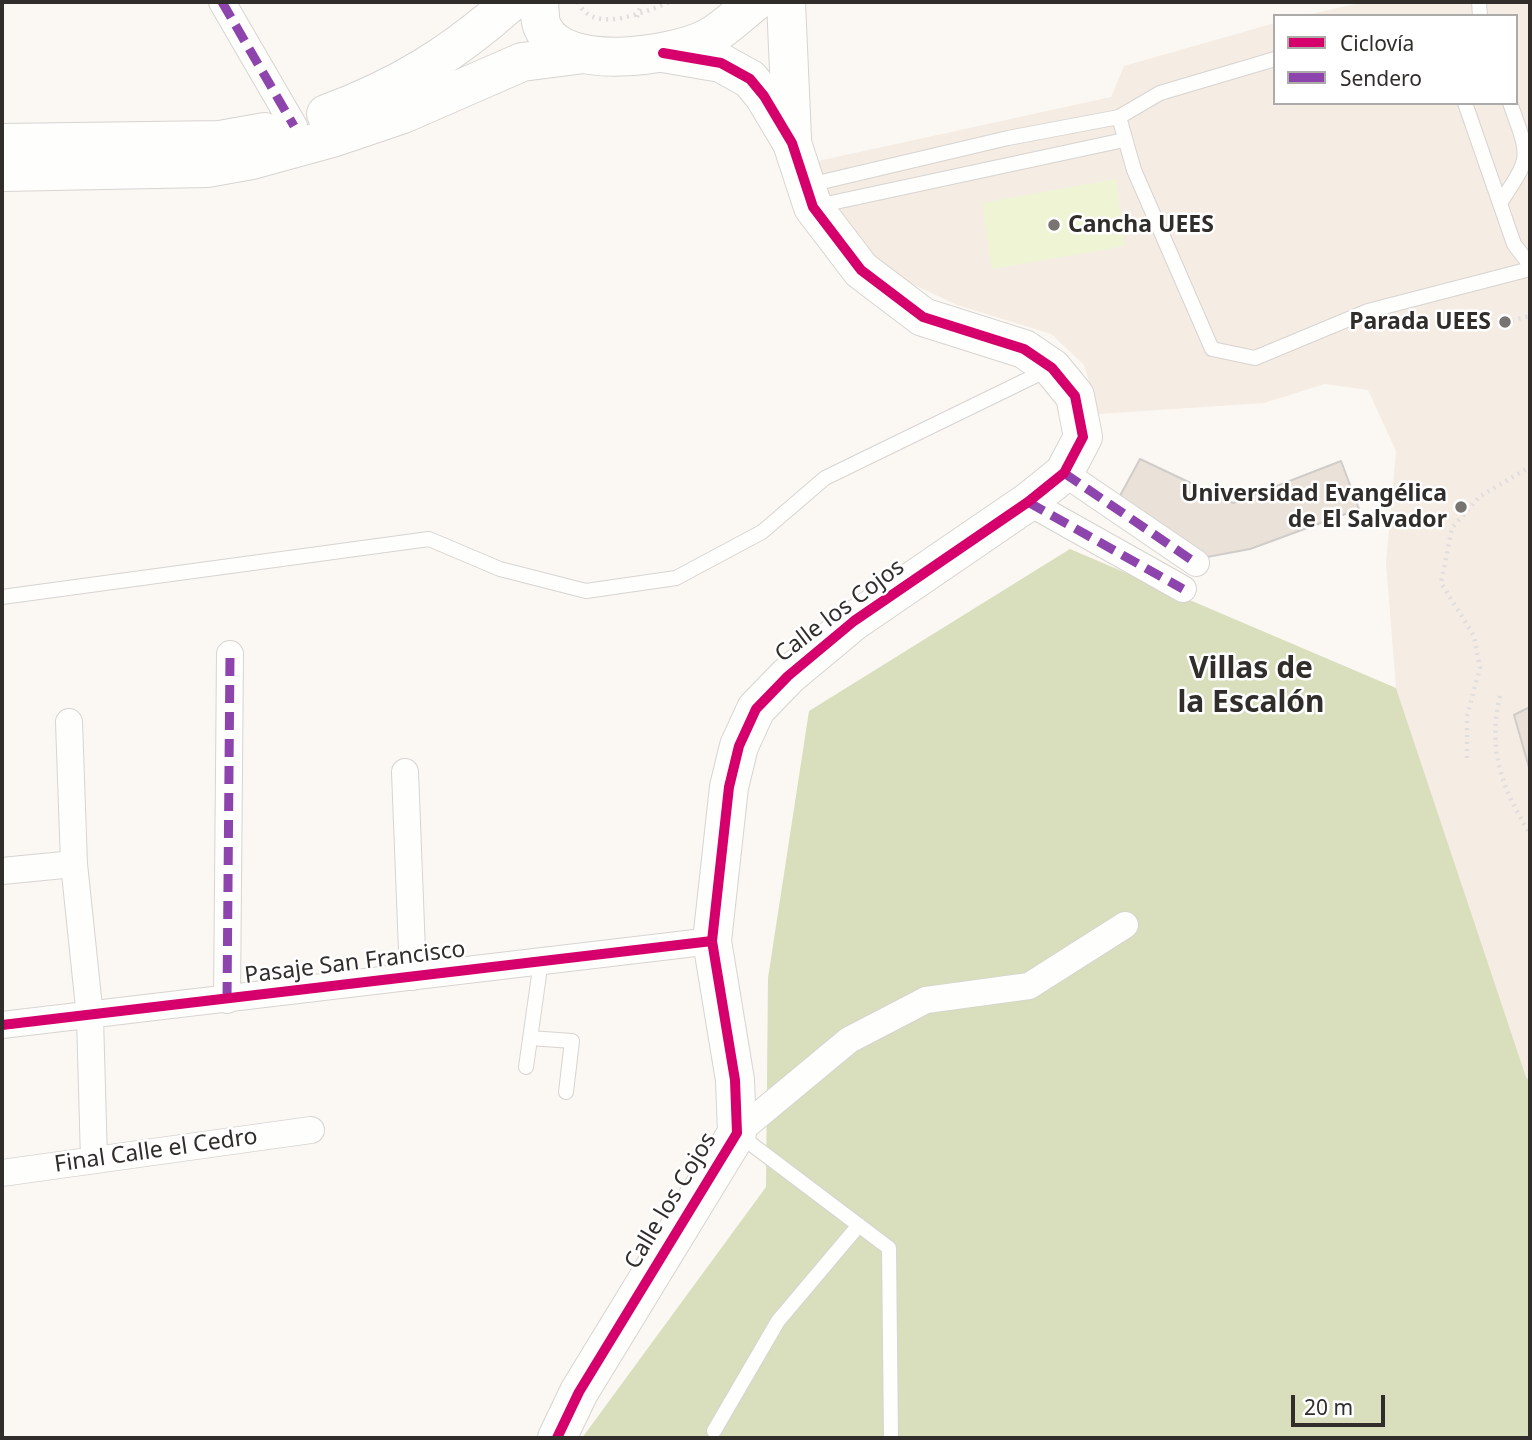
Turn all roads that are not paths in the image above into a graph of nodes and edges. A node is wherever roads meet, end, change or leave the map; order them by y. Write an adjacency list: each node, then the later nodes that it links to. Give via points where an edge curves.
1 (222, 2): 12 (street)
2 (511, 2): 12 (street, via 457,48 425,68 364,100)
3 (539, 2): 7 (street, via 543,29 558,43)
4 (755, 2): 6 (street, via 708,38)
5 (786, 2): 15 (street)
6 (663, 52): 7 (street, via 625,59); 15 (street, Calle los Cojos, via 721,63 750,79)
7 (584, 54): 16 (street, via 510,65 391,118 234,164)
8 (1273, 60): 11 (lane, via 1160,93)
9 (1466, 105): 18 (lane)
10 (1511, 105): 18 (lane, via 1528,161)
11 (1119, 117): 13 (lane); 17 (lane, via 1008,138)
12 (294, 126): 14 (street, via 220,140)
13 (1124, 140): 17 (lane); 19 (lane, via 1212,349 1255,358 1368,311)
14 (2, 143)
15 (792, 143): 17 (street, Calle los Cojos)
16 (2, 172)
17 (808, 197): 20 (street, Calle los Cojos, via 861,270 923,317 1024,349)
18 (1500, 203): 19 (lane, via 1514,244)
19 (1530, 267)
20 (1052, 368): 21 (street, Calle los Cojos, via 1075,396 1083,437); 25 (lane, via 825,478 762,532 676,578 586,591 500,569 429,538)
21 (1064, 473): 22 (street, Calle los Cojos); 23 (street)
22 (1028, 502): 24 (street); 32 (street, Calle los Cojos, via 854,621 756,709 739,746 729,787)
23 (1196, 564)
24 (1183, 589)
25 (2, 597)
26 (230, 654): 35 (street)
27 (69, 722): 29 (street)
28 (405, 772): 34 (street)
29 (74, 864): 30 (street); 36 (street)
30 (2, 871)
31 (1125, 925): 42 (street, via 1029,986 926,1000 849,1040)
32 (712, 941): 33 (street, Pasaje San Francisco); 42 (street, Calle los Cojos, via 735,1080)
33 (541, 961): 34 (street, Pasaje San Francisco); 38 (lane)
34 (413, 977): 35 (street, Pasaje San Francisco)
35 (227, 1000): 36 (street, Pasaje San Francisco)
36 (90, 1017): 37 (street, Pasaje San Francisco); 43 (street)
37 (2, 1025)
38 (530, 1038): 39 (lane); 40 (lane, via 572,1041)
39 (526, 1067)
40 (566, 1092)
41 (311, 1130): 43 (street, Final Calle el Cedro)
42 (737, 1133): 45 (lane); 47 (street, Calle los Cojos, via 579,1392)
43 (94, 1160): 44 (street, Final Calle el Cedro)
44 (2, 1173)
45 (859, 1225): 46 (lane, via 778,1321); 48 (lane, via 890,1248)
46 (714, 1431)
47 (557, 1438)
48 (891, 1438)

